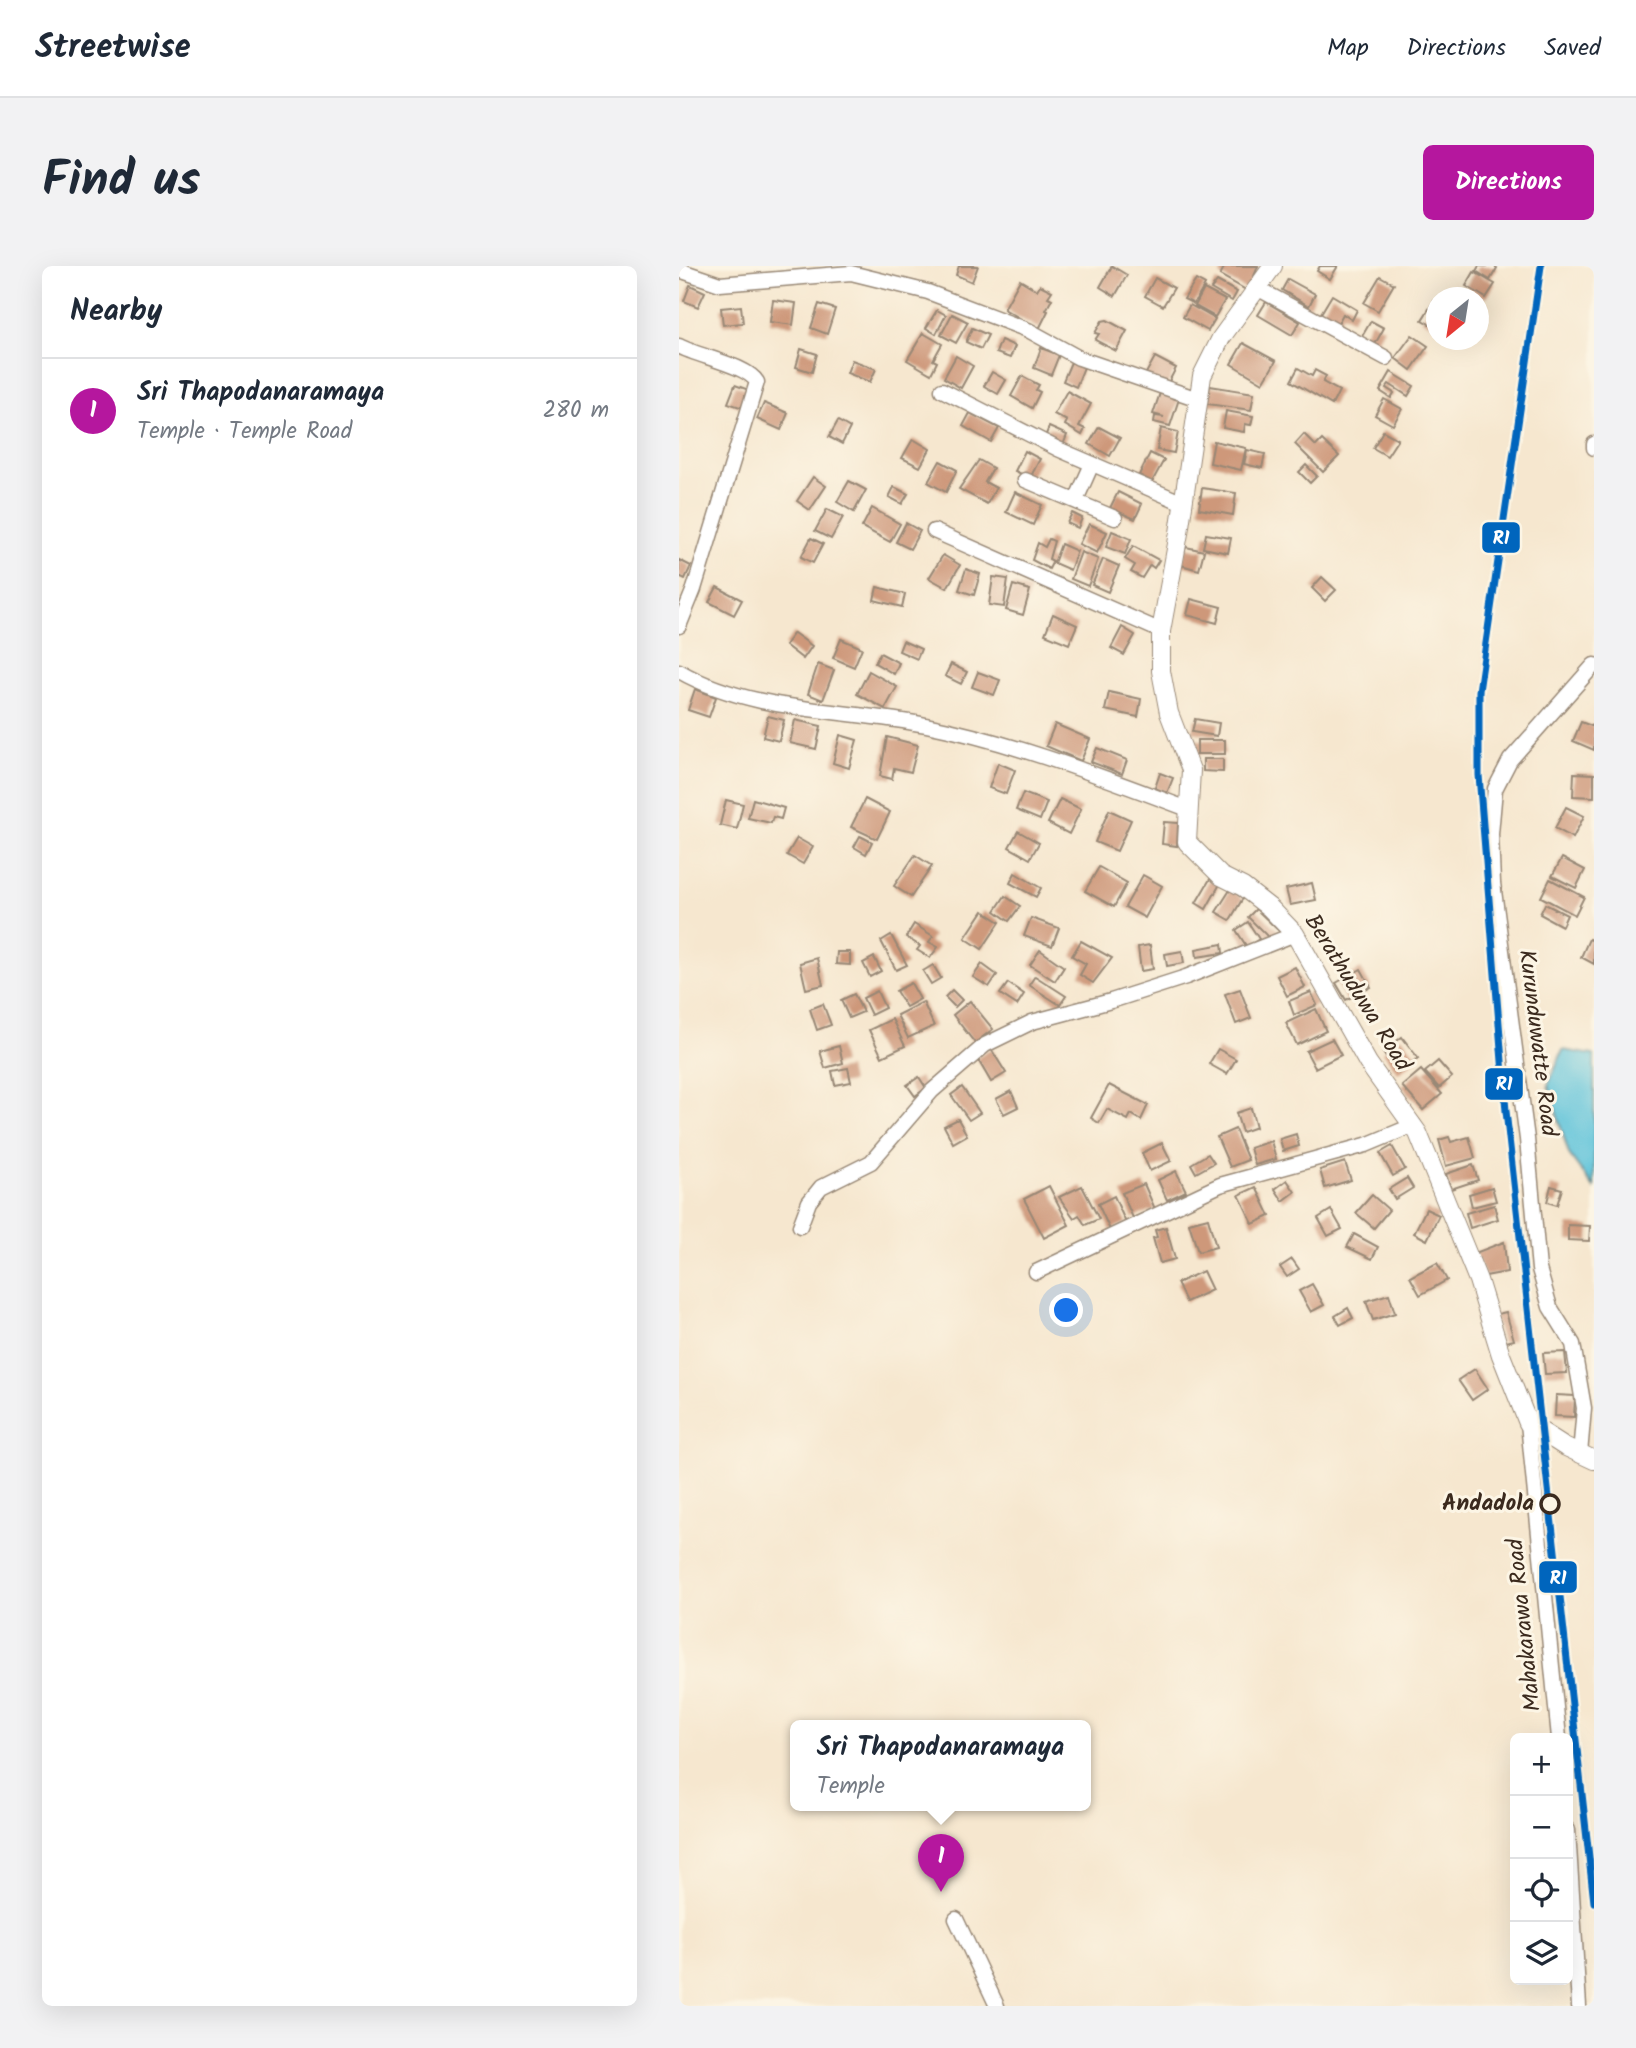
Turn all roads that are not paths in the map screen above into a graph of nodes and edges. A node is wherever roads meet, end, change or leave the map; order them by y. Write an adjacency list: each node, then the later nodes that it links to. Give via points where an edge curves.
1 (1273, 266): 3 (street, Berathuduwa Road)
2 (679, 270): 7 (street, via 720,284 851,273 928,292 1028,330 1079,358)
3 (1257, 288): 5 (street); 7 (street, Berathuduwa Road, via 1209,359)
4 (679, 346): 14 (street, via 752,374 757,382)
5 (1386, 358)
6 (942, 390): 8 (street)
7 (1198, 399): 11 (street, Berathuduwa Road)
8 (1092, 464): 10 (street); 11 (street)
9 (1025, 480): 10 (street)
10 (1076, 500): 12 (street)
11 (1183, 503): 15 (street, Berathuduwa Road)
12 (1115, 518)
13 (934, 531): 15 (street)
14 (679, 626)
15 (1161, 631): 18 (street, Berathuduwa Road, via 1161,671 1169,713 1191,770)
16 (1594, 665): 24 (street, Kurunduwatte Road, via 1510,760 1495,789 1491,834 1539,1269 1550,1307 1573,1344)
17 (679, 671): 18 (street, via 723,691 992,740)
18 (1188, 809): 19 (street, Berathuduwa Road, via 1187,842 1221,876 1270,908)
19 (1295, 934): 20 (street, Berathuduwa Road, via 1368,1063); 21 (street, via 1185,977 1032,1021 985,1045 932,1091 871,1162 821,1186)
20 (1414, 1125): 22 (street, via 1366,1145 1220,1185); 23 (street, Berathuduwa Road, via 1478,1280)
21 (800, 1226)
22 (1036, 1272)
23 (1528, 1423): 24 (street); 25 (street, Mahakarawa Road)
24 (1587, 1457)
25 (1559, 1733)
26 (1570, 1859): 29 (street)
27 (956, 1919): 28 (street)
28 (997, 2006)
29 (1579, 2006)

